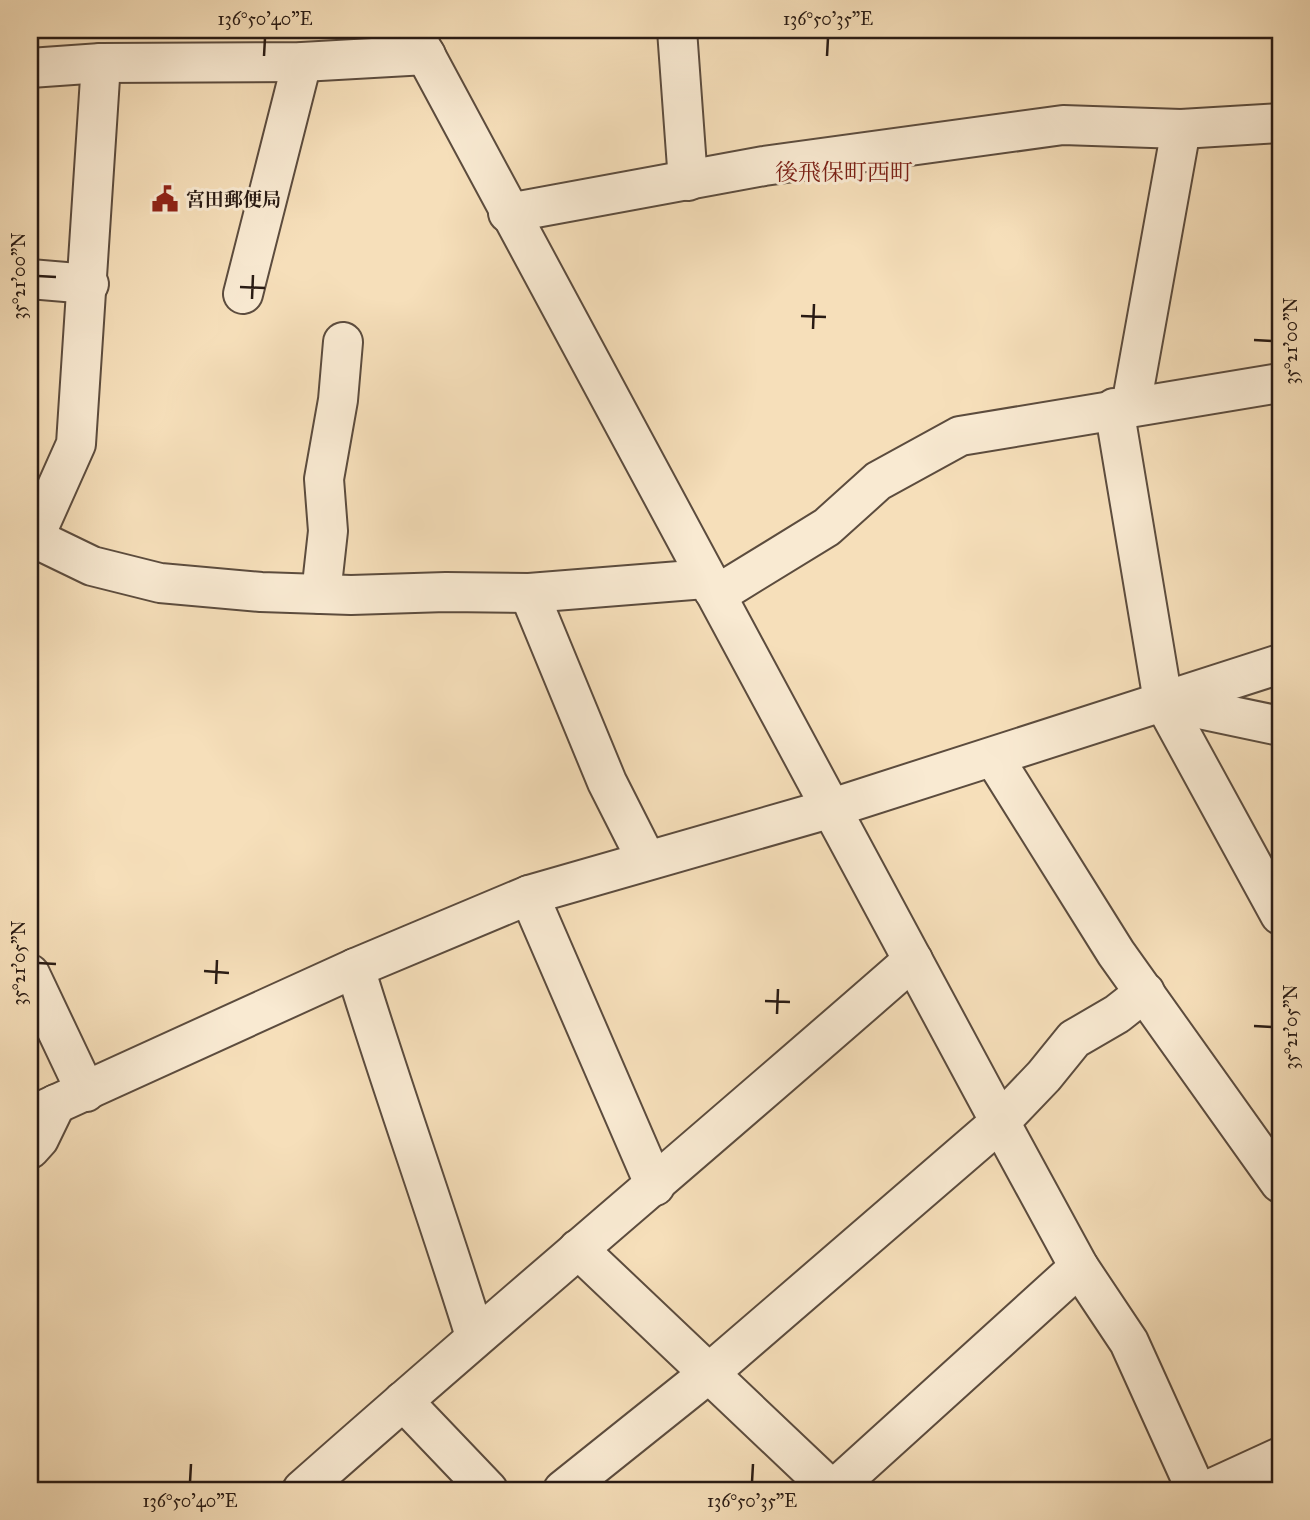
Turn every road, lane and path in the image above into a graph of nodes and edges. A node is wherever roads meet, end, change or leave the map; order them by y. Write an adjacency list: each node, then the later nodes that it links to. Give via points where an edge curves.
1 (677, 30): 8 (street)
2 (419, 43): 3 (street); 9 (street)
3 (302, 62): 4 (street); 12 (street)
4 (101, 63): 5 (street); 11 (street)
5 (30, 68)
6 (1280, 124): 7 (street)
7 (1181, 129): 8 (street, via 1063,125 764,166); 15 (street)
8 (688, 181): 9 (street)
9 (508, 213): 17 (street)
10 (30, 279): 11 (street)
11 (89, 284): 16 (street, via 76,444)
12 (243, 294)
13 (343, 342): 19 (street, via 324,479 328,531)
14 (1280, 383): 15 (street)
15 (1122, 407): 17 (street, via 960,436 878,481 827,527 731,586); 21 (street)
16 (32, 537): 19 (street, via 92,566 160,583)
17 (709, 585): 18 (street); 24 (street)
18 (529, 593): 19 (street); 25 (street, via 607,782)
19 (321, 594)
20 (1280, 663): 21 (street)
21 (1163, 701): 22 (street); 23 (street); 27 (street)
22 (1280, 726)
23 (993, 758): 24 (street); 31 (street)
24 (832, 808): 25 (street); 28 (street)
25 (646, 859): 26 (street)
26 (529, 895): 29 (street); 36 (street)
27 (1280, 915)
28 (913, 960): 33 (street); 36 (street)
29 (355, 968): 32 (street); 39 (street)
30 (30, 974): 32 (street)
31 (1145, 992): 33 (street, via 1074,1039); 35 (street)
32 (57, 1104): 34 (street)
33 (1000, 1122): 38 (street); 40 (street)
34 (30, 1149)
35 (1280, 1183)
36 (656, 1186): 37 (street)
37 (578, 1249): 39 (street); 40 (street)
38 (1079, 1267): 46 (street); 47 (street, via 1129,1342)
39 (475, 1336): 41 (street)
40 (708, 1374): 45 (street); 46 (street)
41 (403, 1401): 43 (street); 44 (street)
42 (1280, 1457): 48 (street)
43 (302, 1490)
44 (488, 1490)
45 (563, 1490)
46 (832, 1490)
47 (1196, 1490)
48 (1208, 1490)

